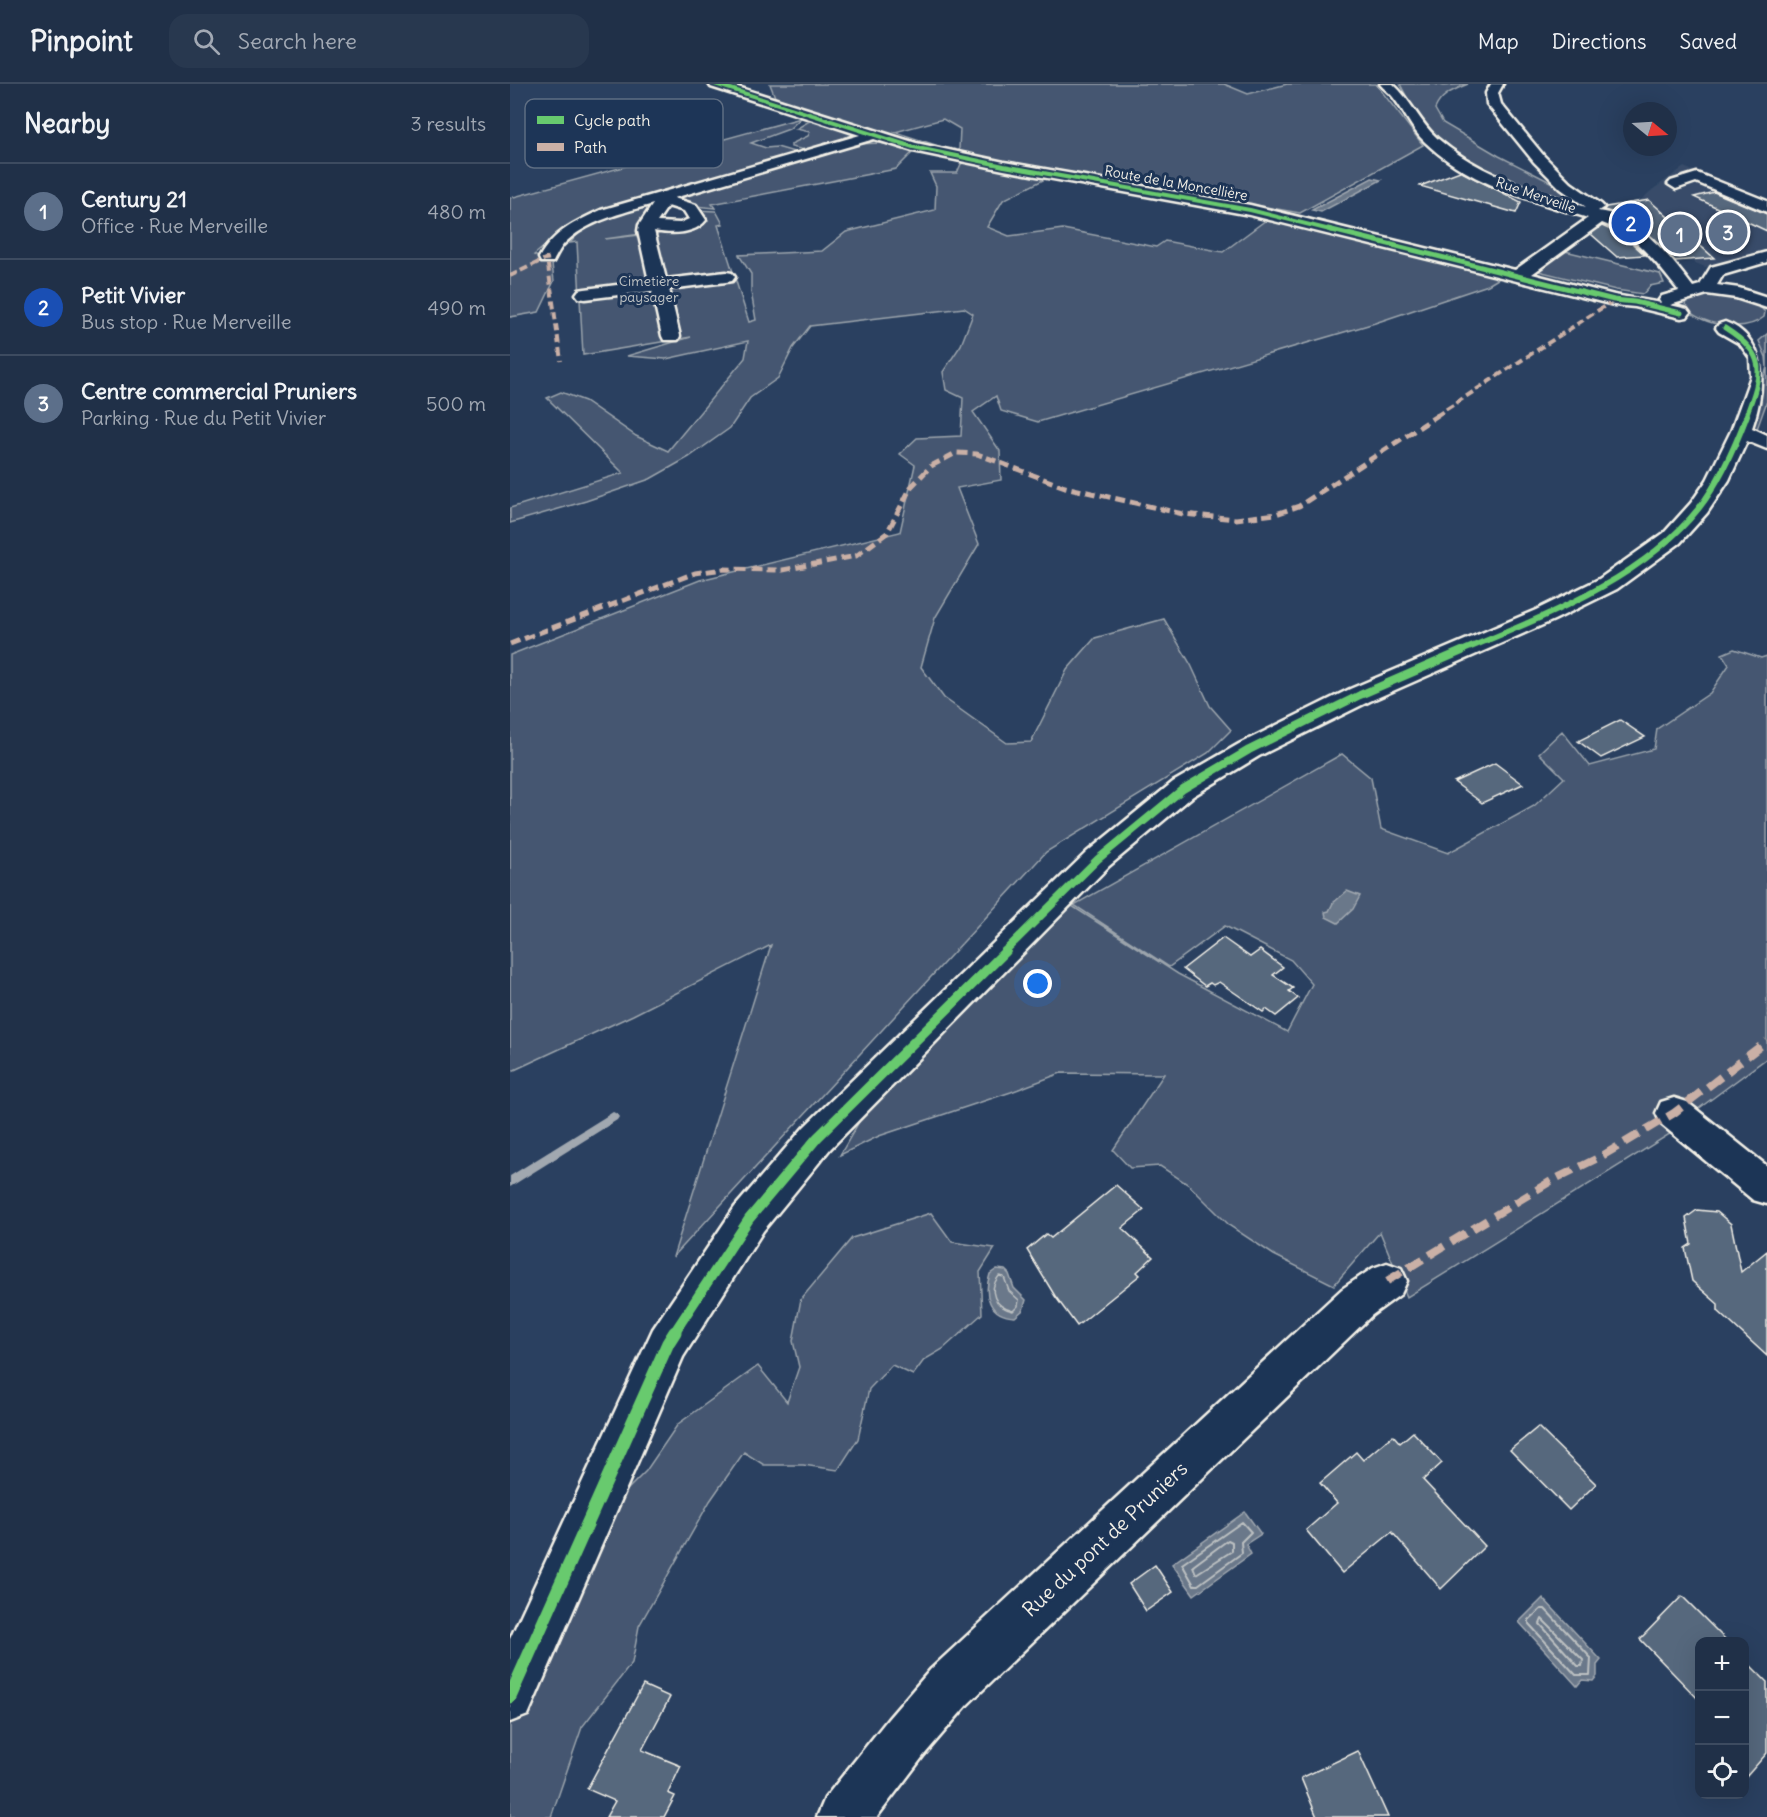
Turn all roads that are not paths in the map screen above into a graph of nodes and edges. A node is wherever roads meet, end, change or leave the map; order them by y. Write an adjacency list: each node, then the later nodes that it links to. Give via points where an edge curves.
1 (716, 84): 5 (street, Route de la Moncellière)
2 (1386, 84): 4 (street, Rue Merveille)
3 (1497, 84): 12 (street, via 1492,93 1494,104 1503,117 1550,170 1597,208)
4 (1397, 89): 12 (street, Rue Merveille, via 1416,124 1463,165 1516,190)
5 (758, 91): 6 (street, Route de la Moncellière)
6 (873, 135): 8 (street); 17 (street, Route de la Moncellière, via 962,158 1250,210)
7 (784, 146): 8 (street)
8 (813, 153): 10 (street)
9 (1676, 184): 11 (street, via 1697,177)
10 (666, 197): 13 (street); 13 (street, via 690,208 698,220 681,227); 16 (street, via 607,213 570,230 551,247)
11 (1767, 207)
12 (1601, 216): 14 (street, via 1619,223); 17 (street)
13 (647, 225): 20 (street)
14 (1659, 254): 19 (street, via 1696,268); 23 (street)
15 (1767, 257): 19 (street, via 1726,267)
16 (548, 258)
17 (1520, 275): 23 (street, Route de la Moncellière, via 1614,300)
18 (726, 277): 20 (street)
19 (1711, 282): 22 (street); 23 (street)
20 (658, 285): 21 (street); 24 (street)
21 (585, 294)
22 (1765, 302)
23 (1707, 313): 25 (street, via 1760,358)
24 (671, 336)
25 (1754, 437): 29 (street, via 1672,538 1608,584 1360,695 1249,750 1183,789 1098,859 817,1138 749,1219 668,1343)
26 (1674, 1113): 27 (street)
27 (1767, 1188)
28 (1387, 1281): 30 (street, Rue du pont de Pruniers, via 1342,1316 949,1687)
29 (510, 1697)
30 (844, 1817)

